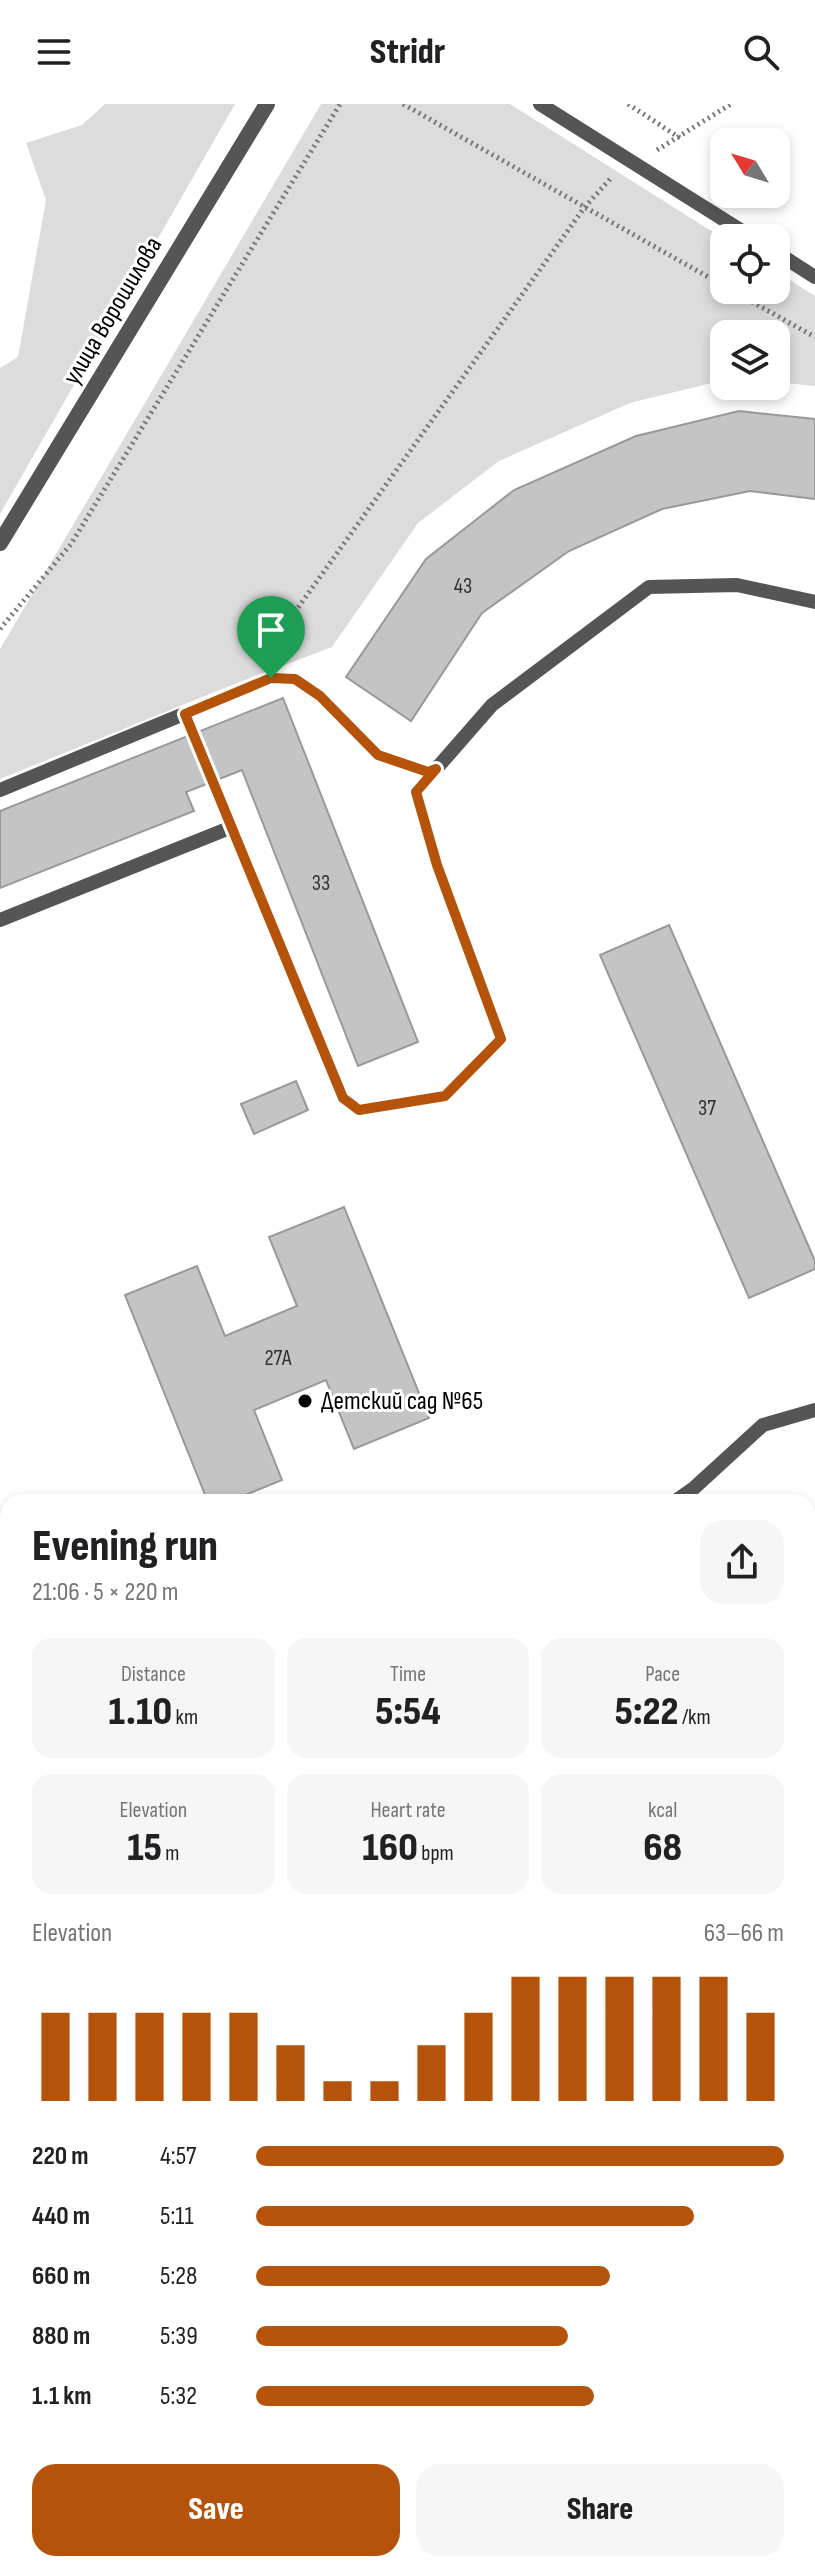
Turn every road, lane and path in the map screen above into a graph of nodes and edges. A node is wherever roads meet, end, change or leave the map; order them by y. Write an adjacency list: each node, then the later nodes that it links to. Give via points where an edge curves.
1 (267, 104): 16 (street, улица Ворошилова)
2 (340, 104): 18 (path, via 71,544)
3 (403, 104): 9 (path)
4 (540, 104): 8 (lane)
5 (628, 104): 7 (path)
6 (731, 104): 7 (path)
7 (680, 138): 8 (path)
8 (634, 163): 9 (path, via 610,179); 10 (lane)
9 (584, 208): 13 (path); 19 (path, via 272,644)
10 (731, 224)
11 (790, 261): 12 (lane)
12 (815, 277)
13 (710, 278)
14 (756, 304): 15 (path)
15 (815, 337)
16 (0, 543)
17 (815, 602): 21 (lane, via 737,585 649,587 492,705)
18 (0, 629)
19 (271, 678): 20 (lane); 21 (lane, via 295,679 320,696 378,755 428,772)
20 (185, 714): 22 (lane); 23 (lane)
21 (436, 769): 23 (lane, via 416,792 501,1039 445,1096 359,1110 343,1098)
22 (0, 790)
23 (232, 827): 24 (lane)
24 (0, 920)
25 (815, 1410): 26 (lane, via 763,1425)
26 (685, 1494)

